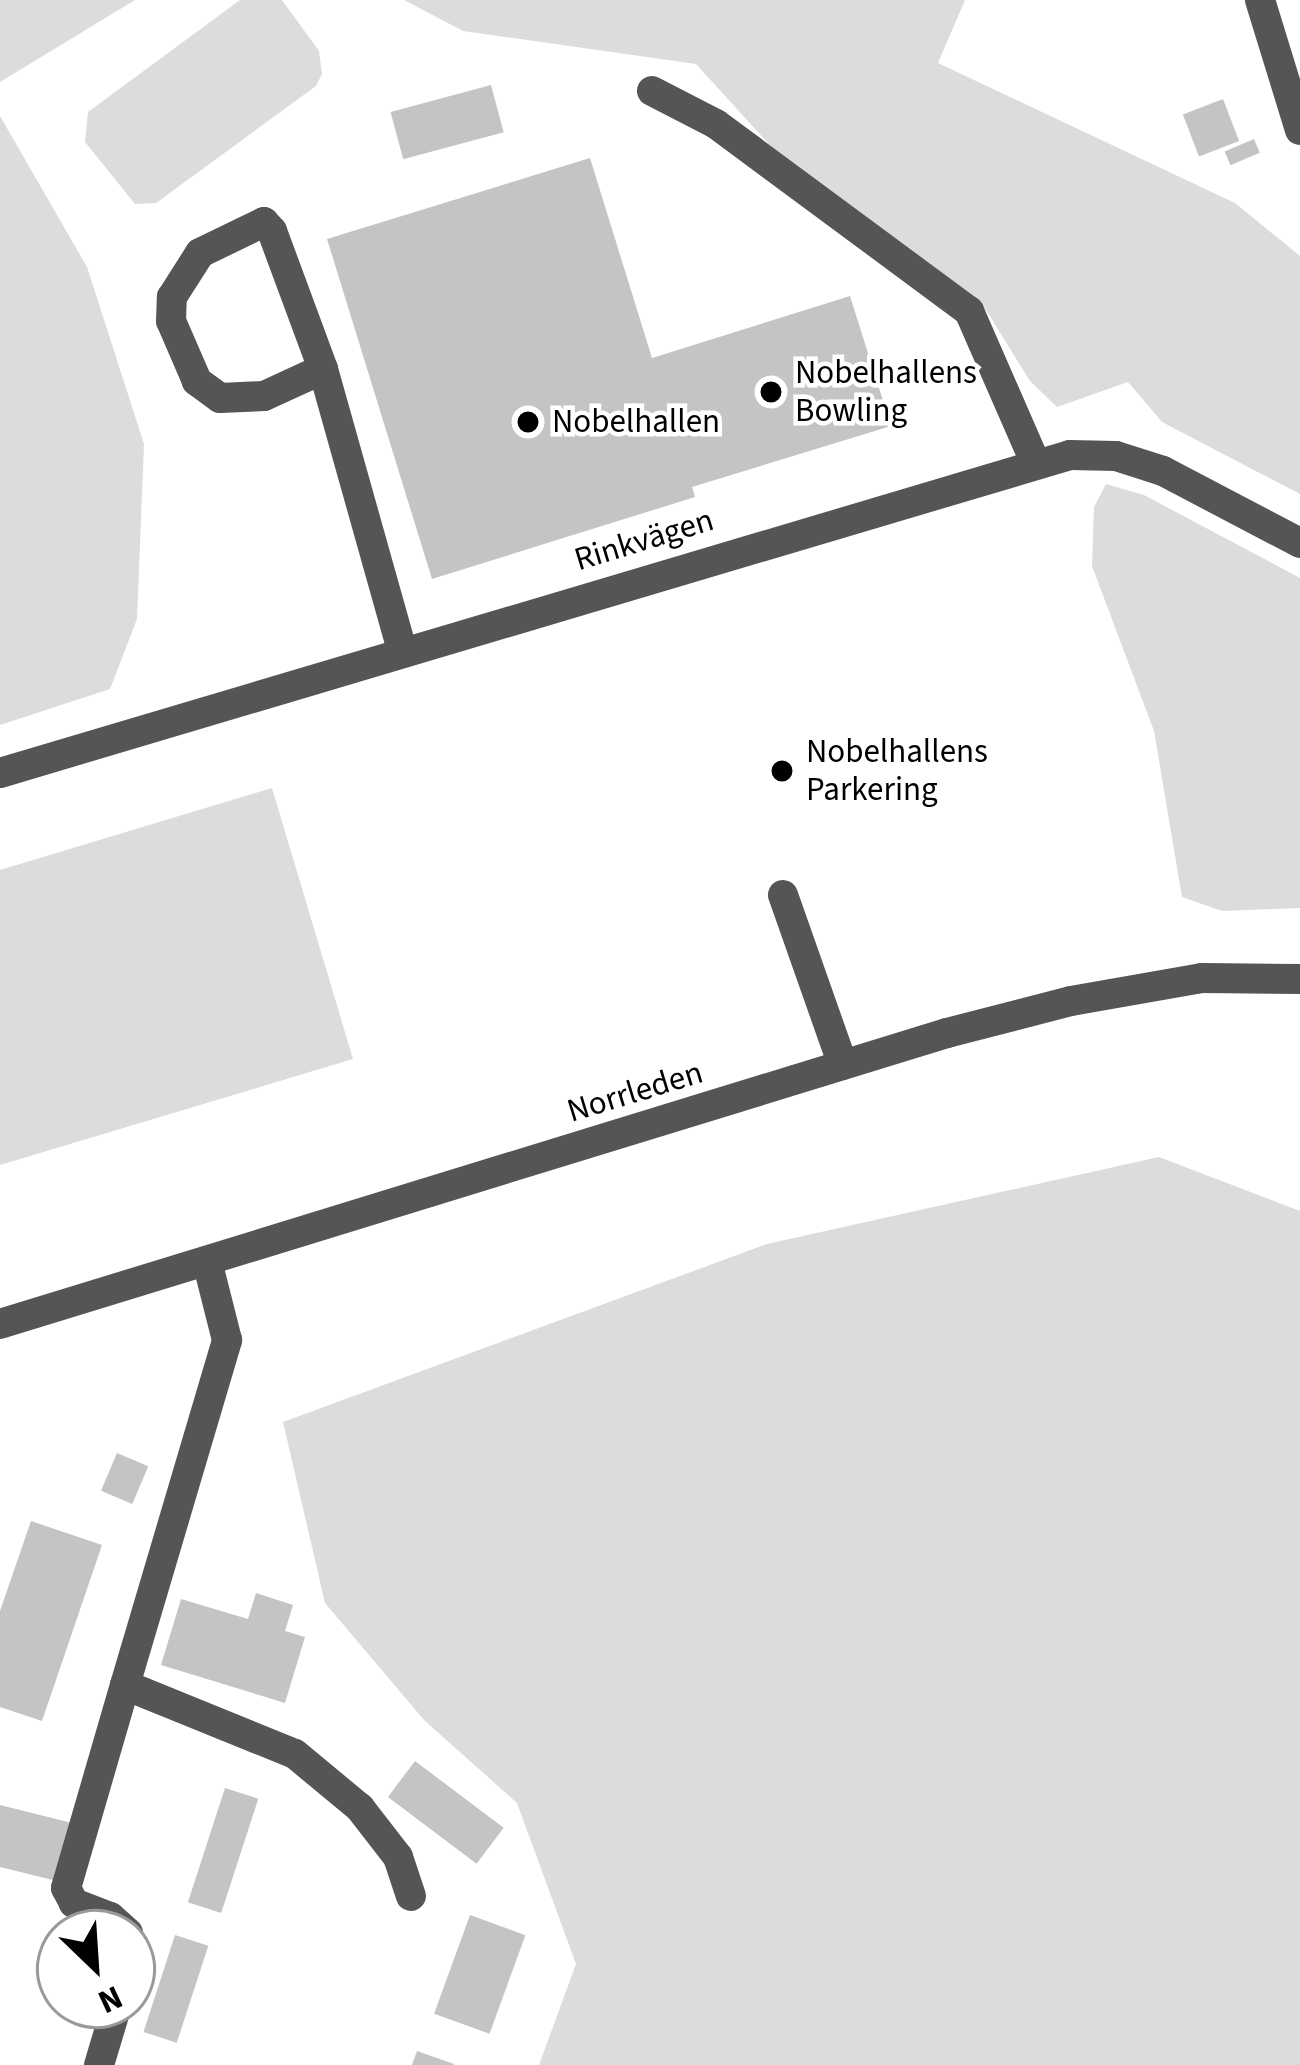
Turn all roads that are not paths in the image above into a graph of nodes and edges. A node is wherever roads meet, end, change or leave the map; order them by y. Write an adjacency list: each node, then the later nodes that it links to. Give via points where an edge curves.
1 (1260, 0): 3 (street)
2 (652, 91): 5 (street, via 716,124 970,311)
3 (1300, 130)
4 (323, 369): 4 (street, via 264,222 200,253 172,297 171,321 197,381 220,398 264,396); 7 (street)
5 (1035, 462): 6 (street, Rinkvägen, via 1116,456 1163,471); 7 (street, Rinkvägen)
6 (1300, 543)
7 (402, 650): 8 (street, Rinkvägen)
8 (0, 773)
9 (783, 895): 11 (street)
10 (1300, 979): 11 (street, Norrleden, via 1202,978 1093,996)
11 (843, 1065): 12 (street, Norrleden)
12 (207, 1261): 13 (street, Norrleden); 14 (street, via 226,1340)
13 (0, 1324)
14 (125, 1685): 15 (street, via 295,1754 360,1808 398,1857); 16 (street, via 66,1888)
15 (411, 1895)
16 (89, 1909)
17 (110, 2029): 18 (street)
18 (99, 2065)

